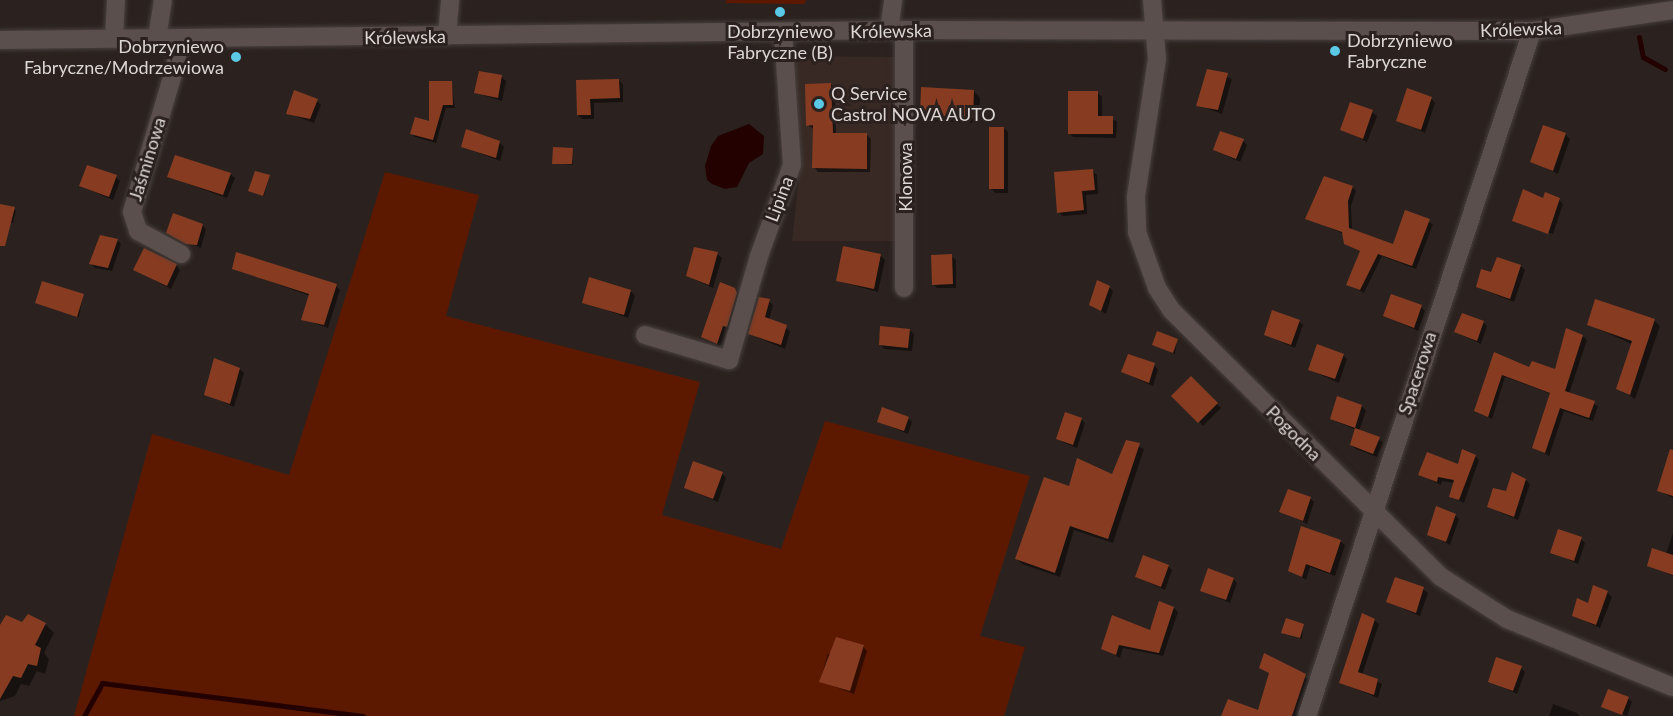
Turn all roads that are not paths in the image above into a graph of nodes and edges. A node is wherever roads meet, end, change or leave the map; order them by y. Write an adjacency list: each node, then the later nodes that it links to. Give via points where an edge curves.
1 (116, 0): 12 (street)
2 (163, 0): 13 (street)
3 (450, 0): 11 (street)
4 (893, 0): 7 (street, Klonowa)
5 (1152, 0): 8 (street, Pogodna)
6 (1673, 10): 9 (street, Królewska)
7 (896, 30): 8 (street, Królewska); 10 (street, Królewska); 17 (street, Klonowa)
8 (1153, 30): 9 (street, Królewska); 19 (street, Pogodna, via 1157,59 1136,197 1137,232 1157,288 1172,311)
9 (1532, 32): 19 (street, Spacerowa)
10 (783, 33): 11 (street, Królewska); 18 (street, Lipina, via 792,165 759,256 729,360)
11 (447, 36): 14 (street, Królewska)
12 (114, 38): 13 (street, Królewska); 15 (street, Królewska)
13 (157, 38): 14 (street, Królewska)
14 (179, 38): 16 (street, Jaśminowa, via 176,64 132,212 138,231)
15 (0, 40)
16 (181, 254)
17 (904, 288)
18 (645, 335)
19 (1371, 511): 20 (street, Pogodna, via 1441,577 1474,601 1583,652); 21 (street, Spacerowa)
20 (1673, 687)
21 (1307, 716)

